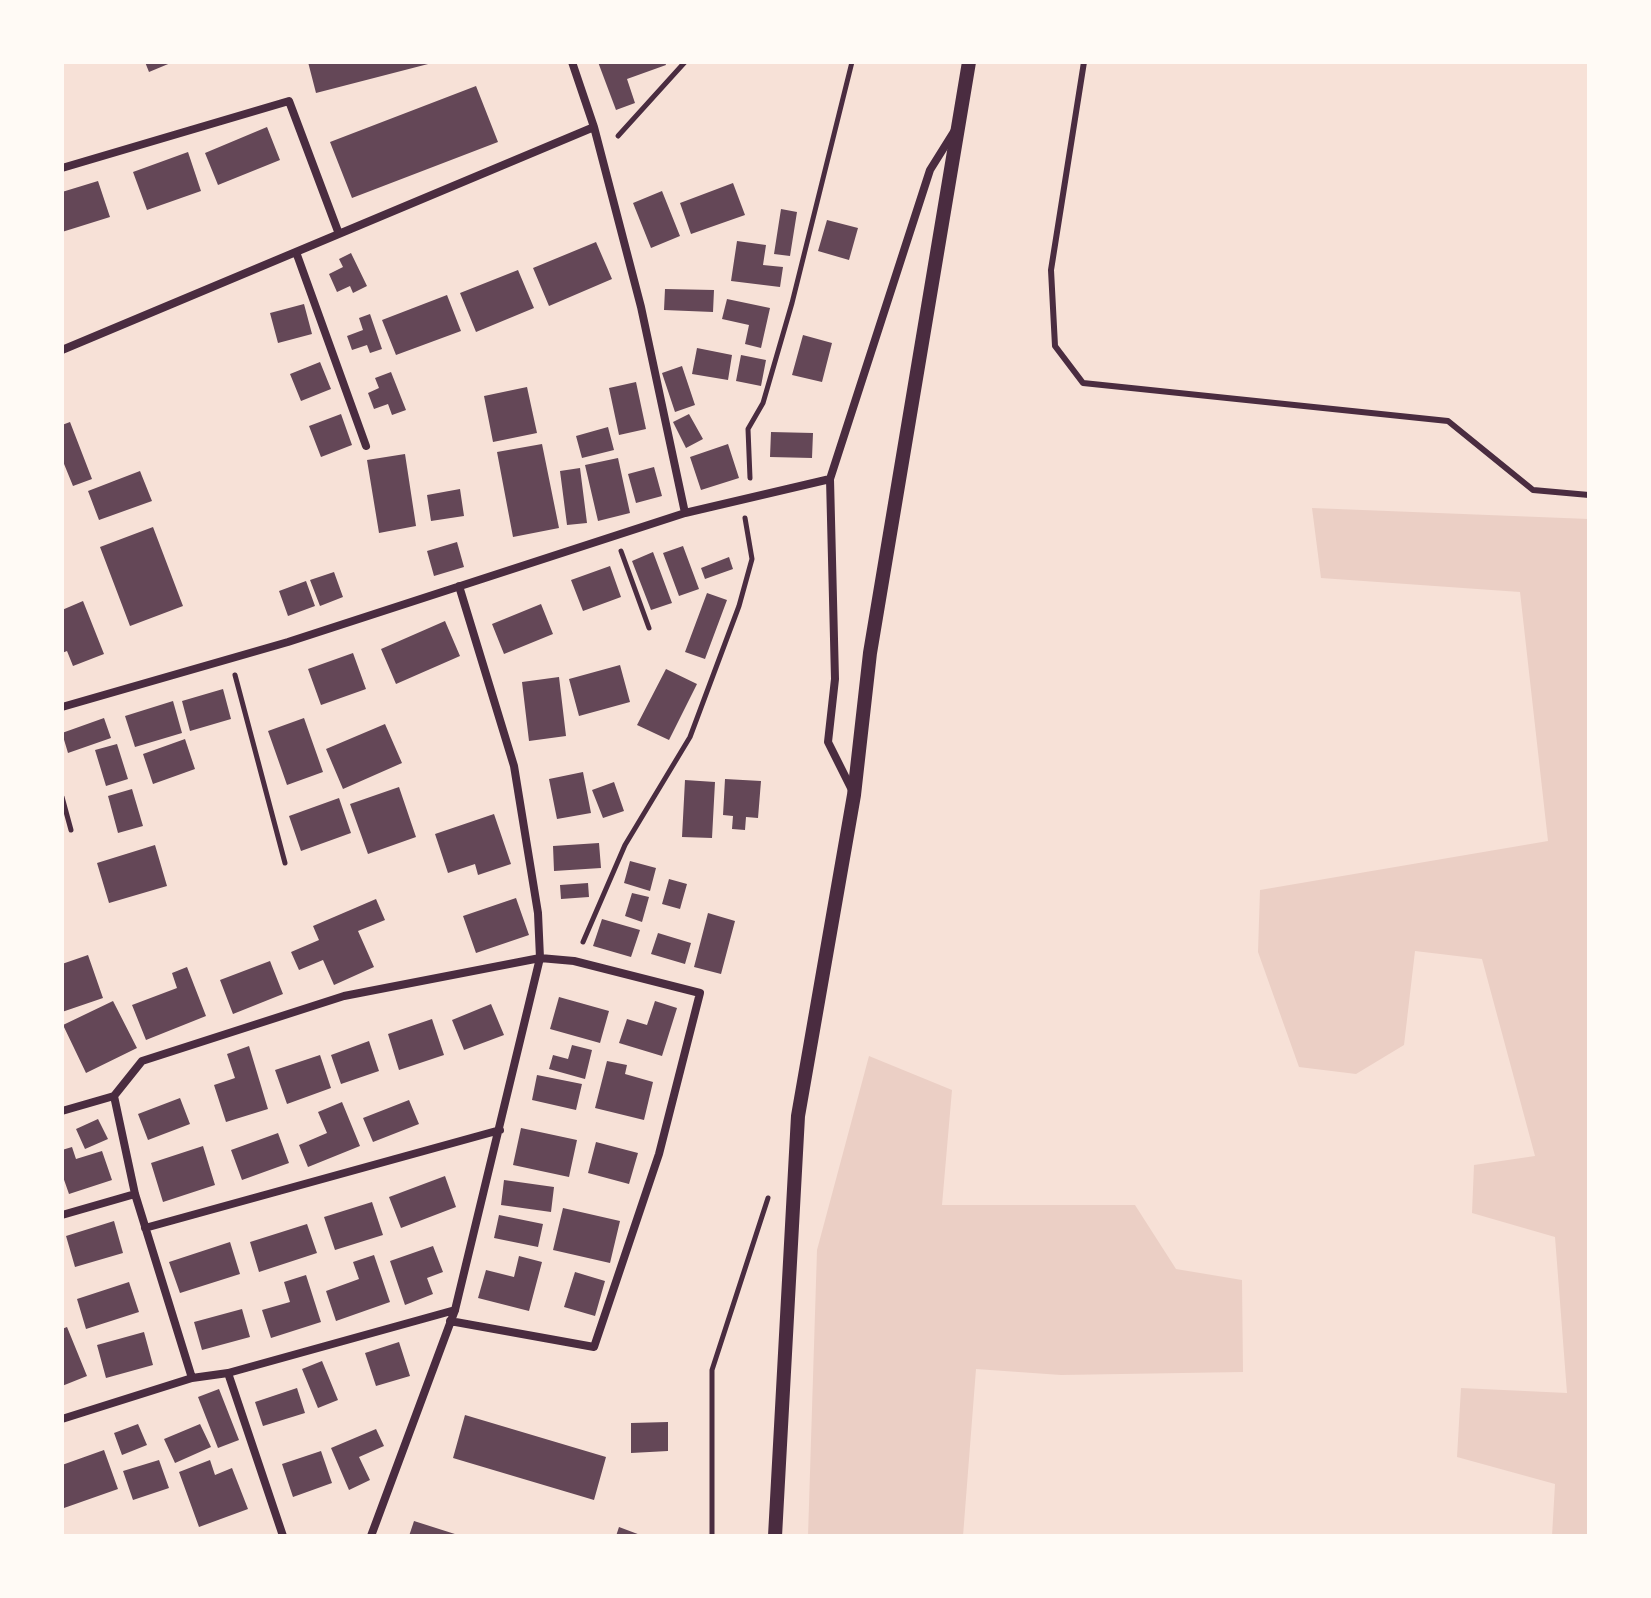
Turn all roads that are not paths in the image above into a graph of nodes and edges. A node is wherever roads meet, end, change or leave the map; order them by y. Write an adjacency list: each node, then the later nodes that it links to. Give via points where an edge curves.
1 (572, 62): 5 (street)
2 (969, 62): 4 (street)
3 (1084, 62): 12 (lane, via 1051,270 1055,346 1083,383 1448,421 1533,490)
4 (960, 121): 11 (street, via 930,170); 16 (street, via 870,653)
5 (594, 127): 7 (street); 13 (street, via 641,307)
6 (62, 168): 7 (street, via 289,101)
7 (339, 234): 8 (street)
8 (296, 252): 9 (street); 10 (street)
9 (62, 350)
10 (366, 446)
11 (830, 479): 13 (street); 16 (street, via 835,679 828,742)
12 (1589, 495)
13 (685, 513): 14 (street)
14 (459, 586): 15 (street); 17 (street, via 514,766 538,913)
15 (62, 707)
16 (854, 795): 31 (street, via 798,1116)
17 (540, 958): 18 (street, via 344,996 142,1061); 20 (street); 25 (street, via 574,961 700,993 659,1154 594,1347)
18 (114, 1096): 19 (street); 21 (street)
19 (62, 1111)
20 (500, 1130): 23 (street); 24 (street)
21 (135, 1194): 22 (street); 23 (street)
22 (62, 1215)
23 (145, 1228): 27 (street)
24 (455, 1310): 25 (street); 26 (street)
25 (450, 1321): 30 (street)
26 (228, 1373): 27 (street); 29 (street)
27 (192, 1378): 28 (street)
28 (62, 1419)
29 (283, 1536)
30 (371, 1536)
31 (775, 1536)

